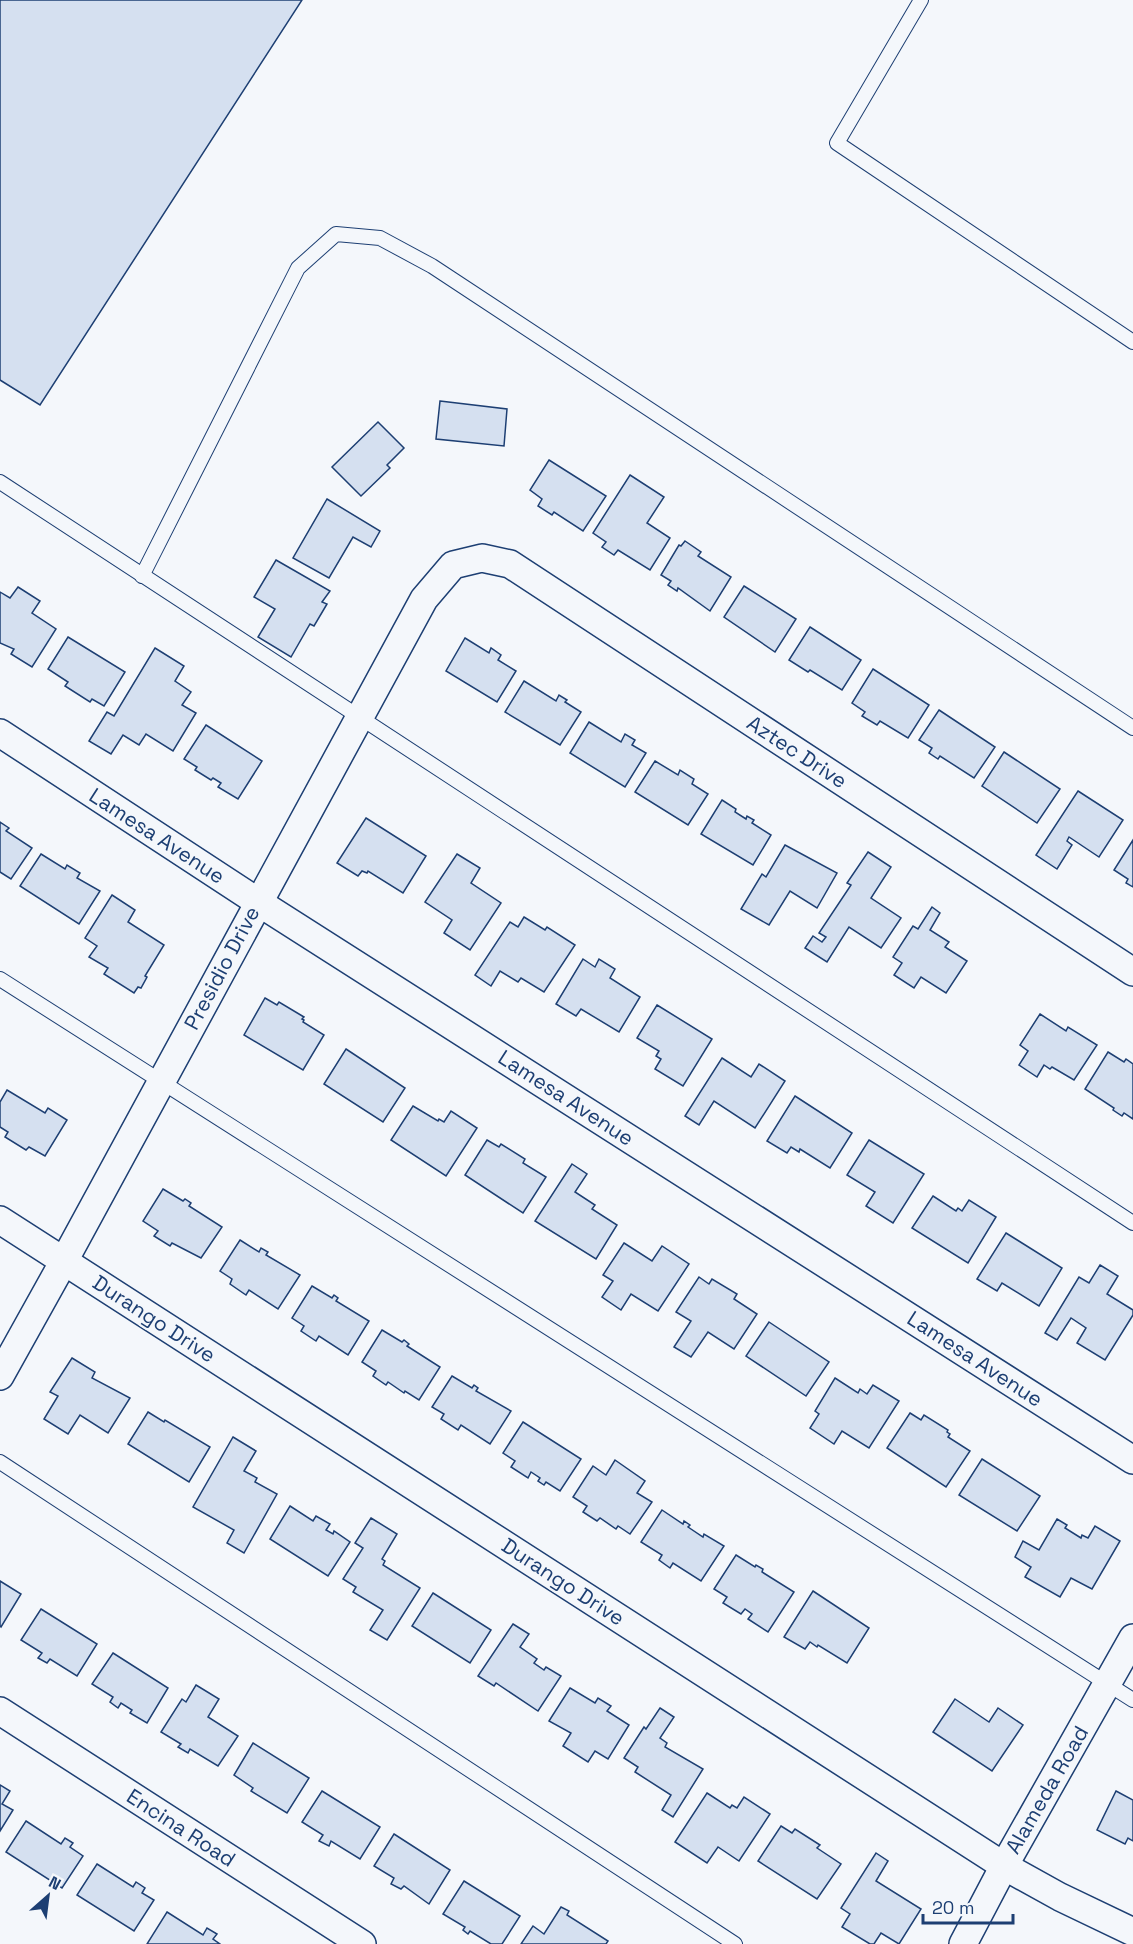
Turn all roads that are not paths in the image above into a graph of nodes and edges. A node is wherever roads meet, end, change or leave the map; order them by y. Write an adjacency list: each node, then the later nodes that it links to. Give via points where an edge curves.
1 (921, 0): 2 (lane, via 837,143)
2 (1133, 342)
3 (0, 482): 5 (lane)
4 (453, 566): 6 (street, Presidio Drive, via 424,599); 10 (street, Aztec Drive, via 482,558 510,564)
5 (142, 576): 6 (lane); 7 (lane, via 298,268 336,234 380,238 432,266)
6 (360, 716): 9 (street, Presidio Drive); 14 (lane)
7 (1133, 728)
8 (0, 734): 9 (street, Lamesa Avenue)
9 (258, 902): 12 (street, Presidio Drive); 17 (street, Lamesa Avenue)
10 (1133, 972)
11 (0, 979): 12 (lane)
12 (162, 1082): 15 (street, Presidio Drive); 20 (lane)
13 (0, 1220): 15 (street, Durango Drive)
14 (1133, 1223)
15 (64, 1262): 16 (street, Presidio Drive); 23 (street, Durango Drive)
16 (0, 1376)
17 (1133, 1460)
18 (0, 1462): 26 (lane)
19 (1133, 1638): 20 (street, Alameda Road)
20 (1107, 1685): 21 (lane); 23 (street, Alameda Road)
21 (1133, 1700)
22 (0, 1711): 25 (street, Encina Road)
23 (1004, 1866): 24 (street, Durango Drive); 27 (street, Alameda Road)
24 (1133, 1932)
25 (362, 1944)
26 (735, 1944)
27 (963, 1944)

